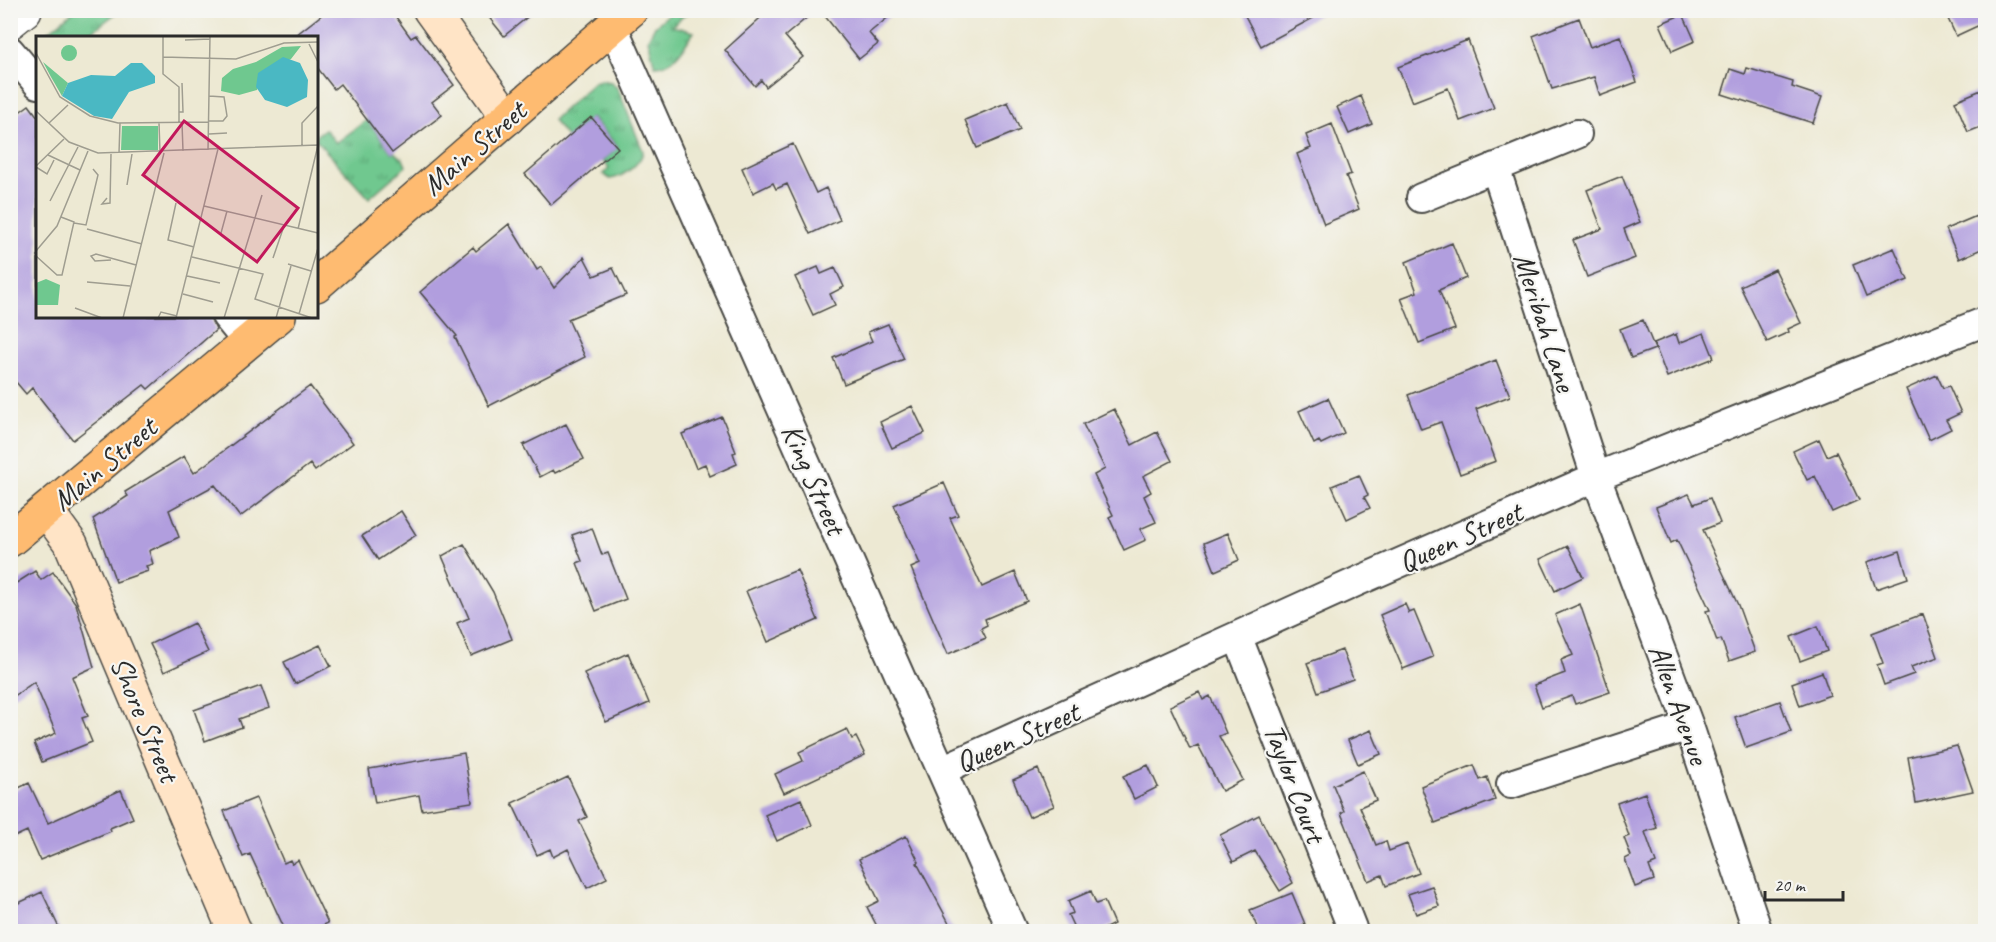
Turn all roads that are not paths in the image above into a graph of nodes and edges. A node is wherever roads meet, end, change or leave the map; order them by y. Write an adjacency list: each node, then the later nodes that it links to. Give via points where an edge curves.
1 (25, 10): 4 (street)
2 (430, 10): 7 (main road)
3 (622, 19): 7 (main road, Main Street); 21 (street, King Street)
4 (10, 22)
5 (10, 51): 6 (street)
6 (36, 82)
7 (508, 118): 11 (main road, Main Street)
8 (1578, 134): 9 (street)
9 (1494, 167): 10 (street); 16 (street, Meribah Lane)
10 (1421, 198)
11 (318, 283)
12 (228, 318): 15 (street)
13 (277, 318): 15 (main road, Main Street)
14 (1986, 321): 16 (street, Queen Street)
15 (248, 343): 17 (main road, Main Street)
16 (1596, 477): 19 (street, Queen Street); 20 (street, Allen Avenue)
17 (47, 511): 18 (main road, Main Street); 24 (main road, Shore Street, via 71,544)
18 (10, 540)
19 (1238, 638): 21 (street, Queen Street); 23 (street, Taylor Court)
20 (1689, 726): 22 (street); 26 (street, Allen Avenue)
21 (942, 770): 25 (street, King Street)
22 (1511, 784)
23 (1352, 928)
24 (235, 932)
25 (1013, 932)
26 (1758, 932)

